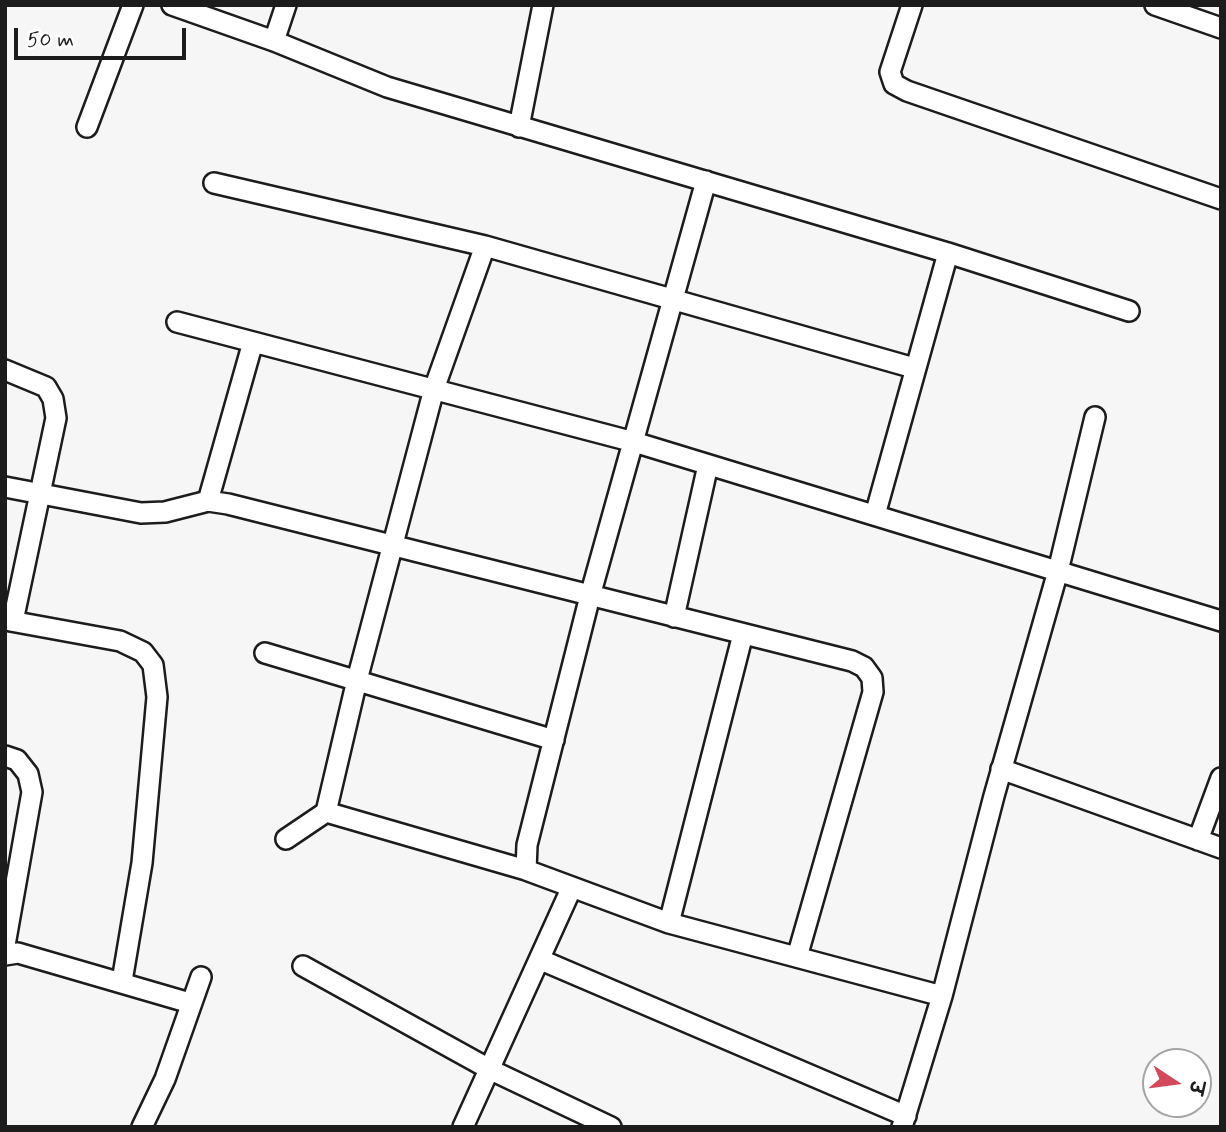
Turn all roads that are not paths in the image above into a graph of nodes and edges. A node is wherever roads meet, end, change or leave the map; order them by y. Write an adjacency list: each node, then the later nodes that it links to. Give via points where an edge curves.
1 (134, 5): 9 (street)
2 (172, 5): 8 (street)
3 (286, 5): 8 (street)
4 (543, 5): 10 (street)
5 (912, 5): 13 (street, via 890,72 894,84)
6 (1155, 5): 7 (street)
7 (1221, 28)
8 (274, 41): 10 (street, via 387,87)
9 (87, 127)
10 (519, 127): 11 (street)
11 (706, 181): 15 (street); 16 (street)
12 (214, 183): 14 (street)
13 (1221, 199)
14 (485, 246): 16 (street); 22 (street)
15 (948, 253): 17 (street); 20 (street)
16 (672, 300): 20 (street); 24 (street)
17 (1129, 311)
18 (177, 322): 19 (street)
19 (253, 342): 22 (street); 28 (street)
20 (914, 368): 29 (street)
21 (5, 370): 27 (street, via 46,387 53,399 56,418)
22 (434, 390): 24 (street); 30 (street)
23 (1095, 417): 31 (street)
24 (634, 442): 25 (street); 32 (street)
25 (708, 465): 29 (street); 33 (street)
26 (5, 487): 27 (street)
27 (42, 494): 28 (street, via 141,513); 34 (street)
28 (208, 501): 30 (street)
29 (875, 515): 31 (street)
30 (393, 545): 32 (street); 38 (street)
31 (1058, 571): 35 (street); 41 (street)
32 (590, 596): 33 (street); 39 (street)
33 (674, 617): 36 (street)
34 (9, 621): 56 (street, via 120,641 143,652 153,665 157,697 142,863)
35 (1221, 621)
36 (743, 634): 49 (street); 52 (street, via 852,662 864,667 872,678 873,692)
37 (265, 653): 38 (street)
38 (357, 680): 39 (street); 43 (street)
39 (554, 740): 47 (street, via 527,845)
40 (5, 756): 50 (street, via 17,760 28,774 32,792)
41 (1001, 769): 45 (street); 57 (street)
42 (1221, 778): 45 (street)
43 (326, 812): 44 (street); 47 (street)
44 (286, 839)
45 (1198, 840): 46 (street)
46 (1221, 848)
47 (526, 870): 48 (street)
48 (572, 887): 49 (street); 53 (street)
49 (669, 923): 52 (street)
50 (5, 945)
51 (5, 955): 56 (street, via 18,953)
52 (797, 957): 57 (street)
53 (541, 960): 59 (street); 60 (street)
54 (303, 966): 59 (street)
55 (201, 977): 58 (street)
56 (122, 981): 58 (street)
57 (942, 996): 60 (street)
58 (190, 1003): 61 (street)
59 (491, 1070): 62 (street); 63 (street)
60 (904, 1121)
61 (142, 1127)
62 (463, 1127)
63 (611, 1127)

